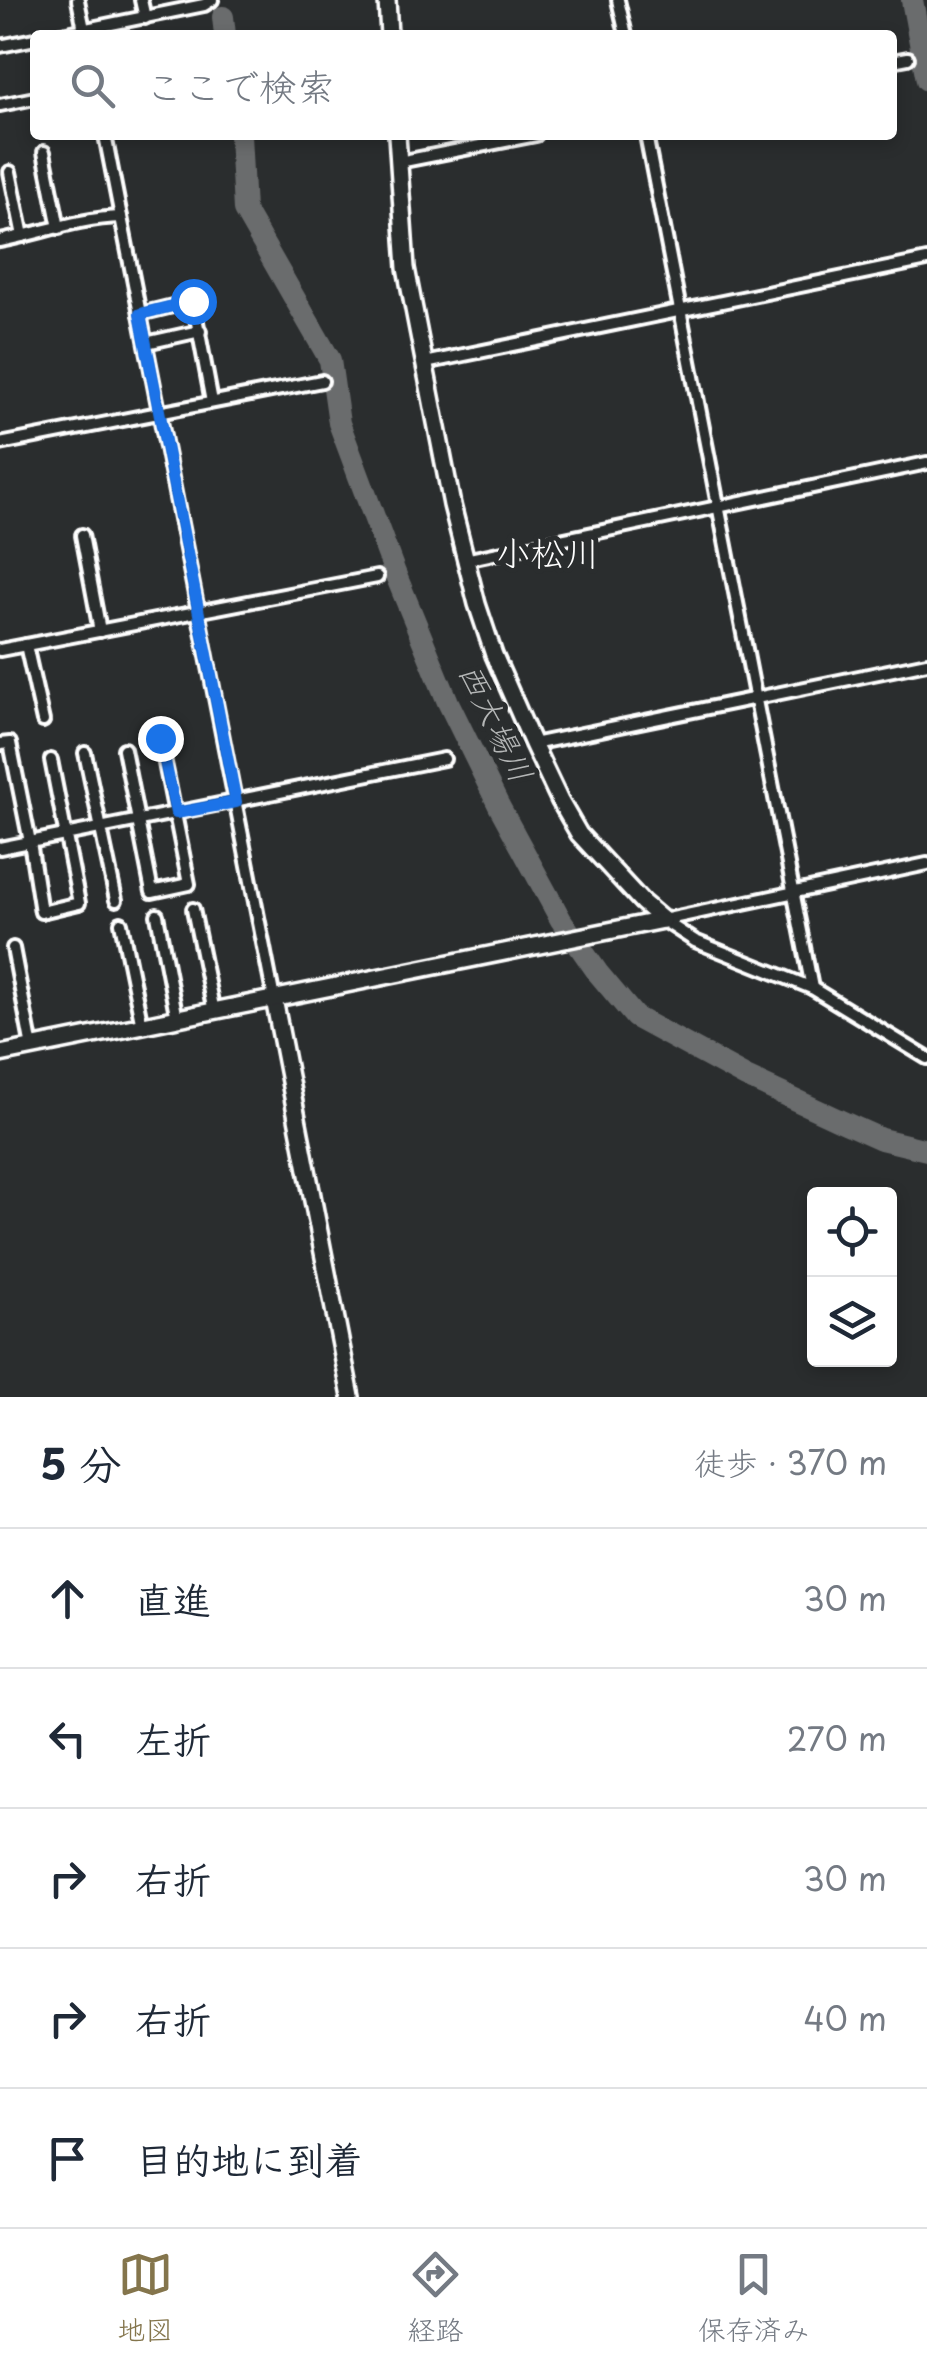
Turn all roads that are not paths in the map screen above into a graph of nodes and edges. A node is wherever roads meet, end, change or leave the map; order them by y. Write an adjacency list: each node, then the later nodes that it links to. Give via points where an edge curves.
1 (78, 0): 7 (street)
2 (141, 0): 6 (street)
3 (212, 0): 6 (street)
4 (387, 0): 9 (street)
5 (618, 0): 10 (street)
6 (145, 18): 8 (street)
7 (85, 30)
8 (94, 30)
9 (389, 30)
10 (625, 30)
11 (30, 40): 12 (street)
12 (0, 46)
13 (908, 58): 14 (street)
14 (897, 60)
15 (30, 99): 16 (street)
16 (0, 105)
17 (106, 140): 24 (street)
18 (397, 140): 22 (street)
19 (511, 140): 22 (street)
20 (647, 140): 29 (street)
21 (44, 152): 25 (street)
22 (399, 162): 33 (street, via 406,268)
23 (10, 172): 26 (street)
24 (122, 217): 25 (street); 30 (street)
25 (59, 228): 26 (street)
26 (23, 236): 27 (street)
27 (0, 241)
28 (927, 260): 29 (street)
29 (681, 311): 33 (street); 39 (street)
30 (140, 314): 31 (street, via 193,301); 32 (street)
31 (200, 331): 32 (street); 35 (street)
32 (146, 343): 36 (street)
33 (426, 363): 41 (street)
34 (322, 381): 35 (street)
35 (212, 402): 36 (street)
36 (160, 413): 37 (street); 43 (street)
37 (0, 444)
38 (927, 463): 39 (street)
39 (720, 507): 41 (street); 48 (street)
40 (82, 535): 44 (street)
41 (465, 560): 52 (street, via 494,655)
42 (377, 577): 43 (street)
43 (198, 612): 44 (street); 57 (street)
44 (100, 631): 45 (street)
45 (26, 645): 46 (street); 49 (street)
46 (0, 650)
47 (927, 663): 48 (street)
48 (755, 698): 52 (street); 65 (street)
49 (42, 721)
50 (160, 738): 58 (street)
51 (0, 744): 62 (street, via 10,743)
52 (533, 744): 69 (street, via 579,834)
53 (124, 749): 59 (street)
54 (86, 752): 60 (street)
55 (444, 759): 57 (street)
56 (51, 760): 61 (street)
57 (236, 802): 58 (street); 73 (street)
58 (176, 813): 59 (street); 59 (street, via 189,884 152,892)
59 (138, 820): 60 (street)
60 (102, 828): 61 (street); 66 (street)
61 (65, 834): 62 (street); 62 (street, via 78,903 41,912)
62 (30, 842): 63 (street)
63 (0, 848)
64 (927, 864): 65 (street)
65 (794, 892): 69 (street); 72 (street)
66 (116, 900)
67 (193, 909): 74 (street)
68 (157, 915): 75 (street)
69 (663, 920): 72 (street, via 695,942); 73 (street)
70 (121, 924): 76 (street)
71 (13, 948): 77 (street)
72 (812, 988): 79 (street)
73 (274, 999): 74 (street); 80 (street)
74 (214, 1012): 75 (street)
75 (178, 1018): 76 (street)
76 (142, 1026): 77 (street)
77 (32, 1048): 78 (street)
78 (0, 1054)
79 (927, 1058)
80 (351, 1397)

